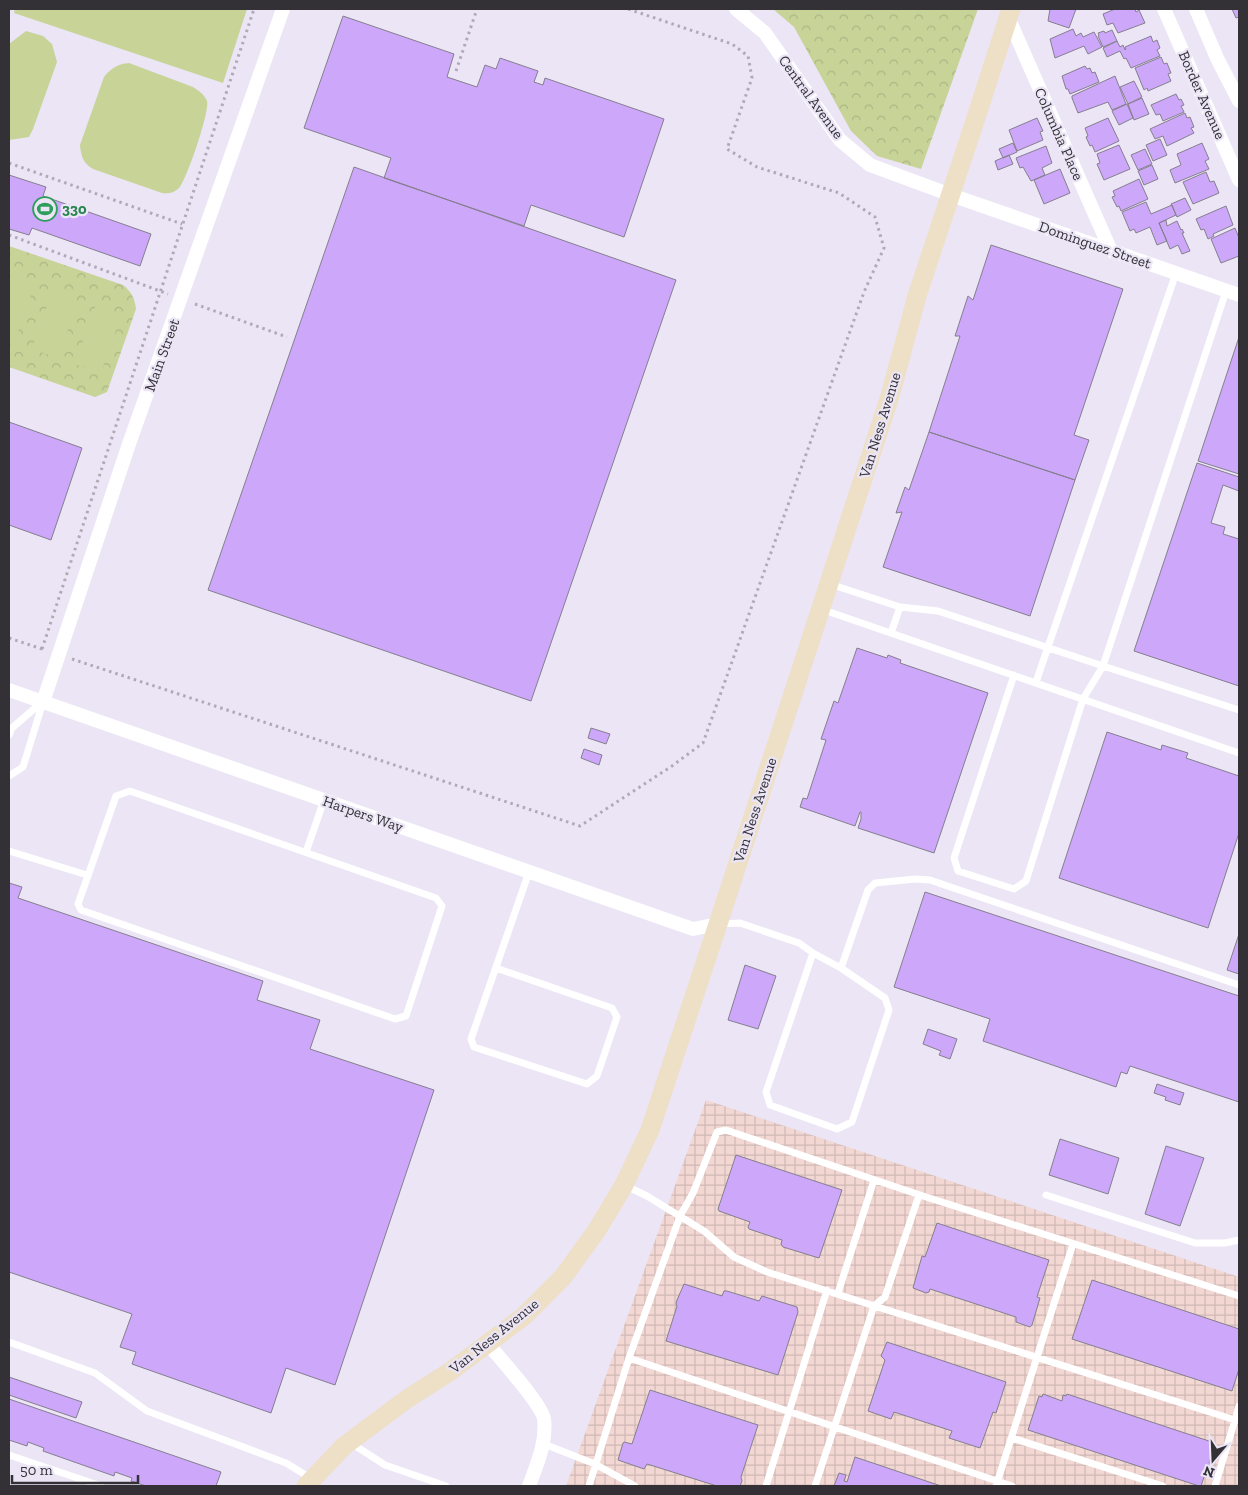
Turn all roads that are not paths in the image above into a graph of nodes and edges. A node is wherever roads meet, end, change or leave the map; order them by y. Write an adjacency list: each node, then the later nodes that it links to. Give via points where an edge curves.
1 (283, 9): 22 (street, Main Street, via 129,444)
2 (736, 9): 8 (street, Central Avenue, via 765,33 840,140 870,165)
3 (1164, 9): 7 (street, Border Avenue)
4 (1196, 9): 6 (street, Border Avenue)
5 (1009, 13): 8 (main road, Van Ness Avenue); 9 (street, Columbia Place)
6 (1239, 102)
7 (1239, 180)
8 (951, 196): 9 (street, Dominguez Street); 12 (main road, Van Ness Avenue, via 917,296 890,396)
9 (1111, 250): 10 (street, Dominguez Street)
10 (1176, 273): 11 (street, Dominguez Street); 16 (lane)
11 (1233, 293): 17 (lane)
12 (830, 584): 13 (lane); 14 (main road, Van Ness Avenue)
13 (900, 607): 15 (lane); 16 (lane, via 938,611)
14 (821, 609): 15 (lane); 32 (main road, Van Ness Avenue)
15 (891, 633): 18 (lane)
16 (1049, 648): 17 (lane); 19 (lane)
17 (1103, 666): 21 (lane); 23 (lane)
18 (1014, 675): 19 (lane); 21 (lane, via 954,858 958,871 1014,889 1026,881)
19 (1036, 682): 21 (lane)
20 (9, 690): 22 (street, Harpers Way)
21 (1083, 699): 25 (lane)
22 (43, 702): 24 (lane, via 12,728); 26 (lane, via 22,767); 27 (street, Harpers Way)
23 (1239, 710)
24 (9, 735)
25 (1239, 752)
26 (9, 776)
27 (324, 800): 29 (lane); 30 (street, Harpers Way)
28 (9, 851): 31 (lane)
29 (306, 852): 31 (lane, via 130,791 116,796); 31 (lane, via 436,898 442,906 406,1016 395,1019 81,910 78,904)
30 (530, 872): 32 (street, Harpers Way, via 693,929); 34 (lane)
31 (87, 875)
32 (718, 924): 33 (lane, via 740,923 799,943); 38 (main road, Van Ness Avenue, via 650,1130)
33 (813, 953): 35 (lane); 35 (lane, via 766,1092 770,1105 837,1129 852,1122 889,1010 885,998)
34 (496, 968): 34 (lane, via 471,1039 474,1047 587,1084 597,1076 617,1017 612,1008)
35 (841, 968): 36 (lane, via 868,890 875,883 915,879 930,880)
36 (1239, 986)
37 (874, 1180): 39 (lane); 41 (lane, via 726,1130 717,1132 693,1193); 45 (lane)
38 (624, 1184): 41 (lane); 49 (main road, Van Ness Avenue, via 597,1230 563,1276 524,1316)
39 (919, 1195): 43 (lane); 47 (lane, via 885,1297)
40 (1046, 1195): 42 (lane, via 1194,1243)
41 (680, 1216): 44 (lane, via 704,1231 734,1257 767,1272); 51 (lane)
42 (1239, 1240)
43 (1073, 1244): 46 (lane); 50 (lane)
44 (827, 1290): 45 (lane); 53 (lane)
45 (838, 1294): 47 (lane)
46 (1239, 1296)
47 (874, 1306): 50 (lane); 55 (lane)
48 (9, 1342): 61 (lane, via 95,1373 147,1411 286,1463)
49 (488, 1344): 57 (main road, Van Ness Avenue); 58 (street, via 544,1416)
50 (1038, 1356): 54 (lane); 56 (lane)
51 (629, 1358): 53 (lane); 60 (lane)
52 (1239, 1406): 54 (lane)
53 (789, 1413): 55 (lane); 68 (lane)
54 (1235, 1420): 72 (lane)
55 (833, 1427): 62 (lane); 69 (lane)
56 (1012, 1438): 62 (lane); 71 (lane)
57 (350, 1442): 61 (main road, Van Ness Avenue); 64 (lane, via 384,1465)
58 (544, 1444): 60 (lane); 65 (street)
59 (9, 1455): 63 (lane)
60 (595, 1464): 66 (lane); 67 (lane)
61 (309, 1483)
62 (997, 1484): 70 (lane)
63 (101, 1486)
64 (446, 1486)
65 (530, 1486)
66 (589, 1486)
67 (635, 1486)
68 (766, 1486)
69 (815, 1486)
70 (1012, 1486)
71 (1164, 1486)
72 (1215, 1486)

